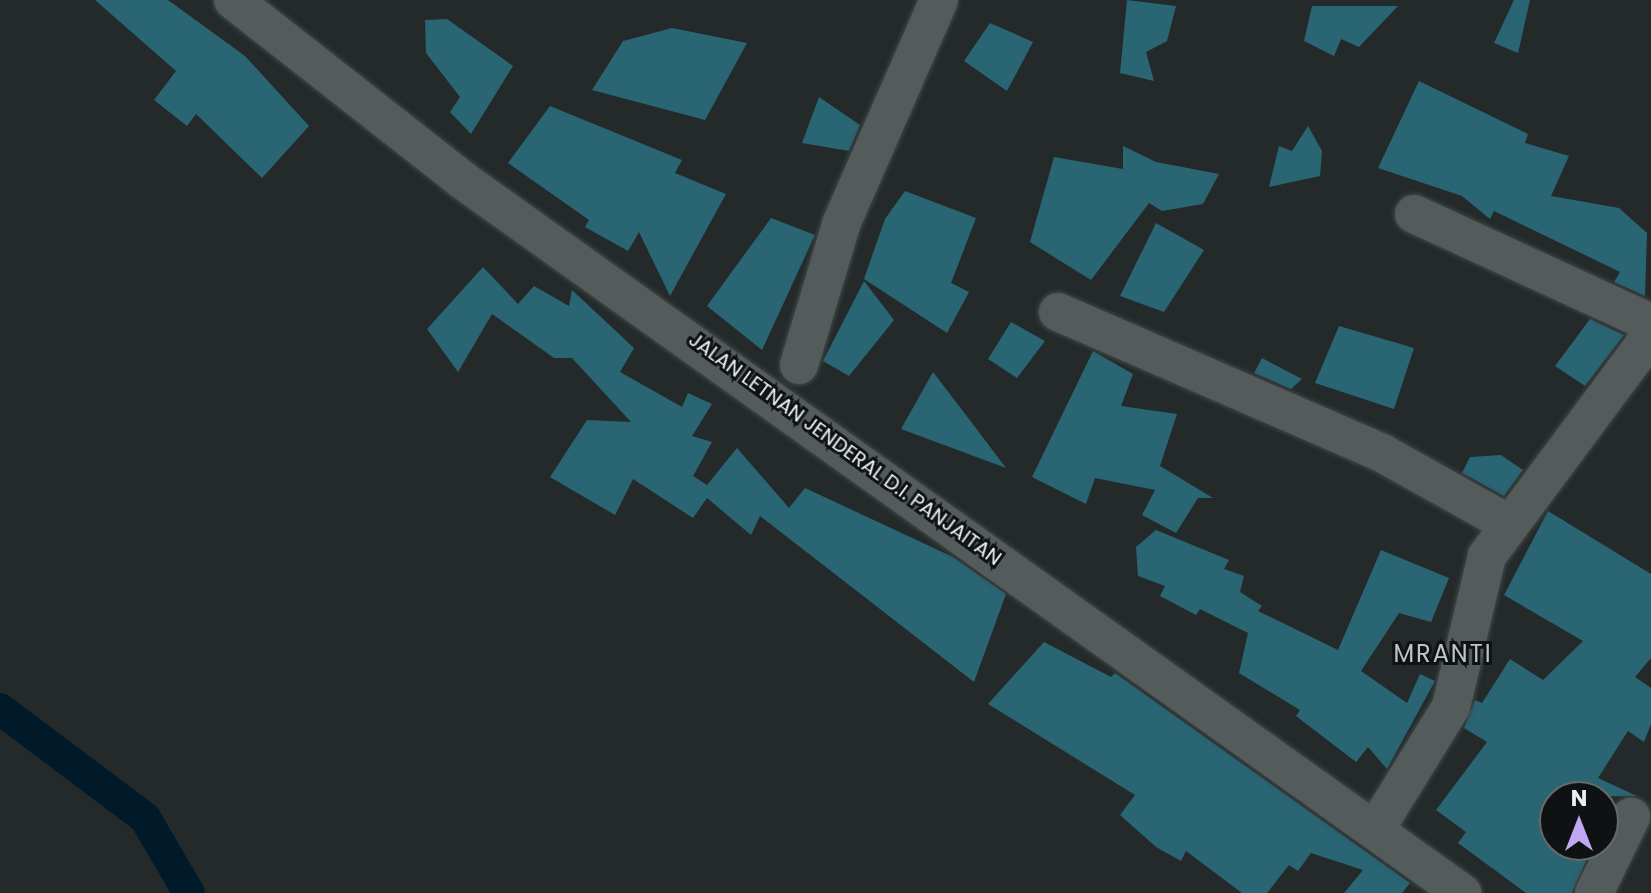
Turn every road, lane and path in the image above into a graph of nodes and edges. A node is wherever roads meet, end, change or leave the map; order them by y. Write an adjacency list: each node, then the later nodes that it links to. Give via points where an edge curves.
1 (233, 0): 10 (street, JALAN LETNAN JENDERAL D.I. PANJAITAN, via 461,179)
2 (939, 0): 7 (street, via 842,222)
3 (1414, 214): 5 (street)
4 (1058, 312): 8 (street, via 1382,453)
5 (1651, 323)
6 (1651, 335): 8 (street)
7 (799, 365)
8 (1509, 524): 10 (street, via 1473,593 1451,707 1437,739)
9 (1631, 817): 12 (street)
10 (1375, 830): 11 (street, JALAN LETNAN JENDERAL D.I. PANJAITAN)
11 (1462, 893)
12 (1594, 893)

